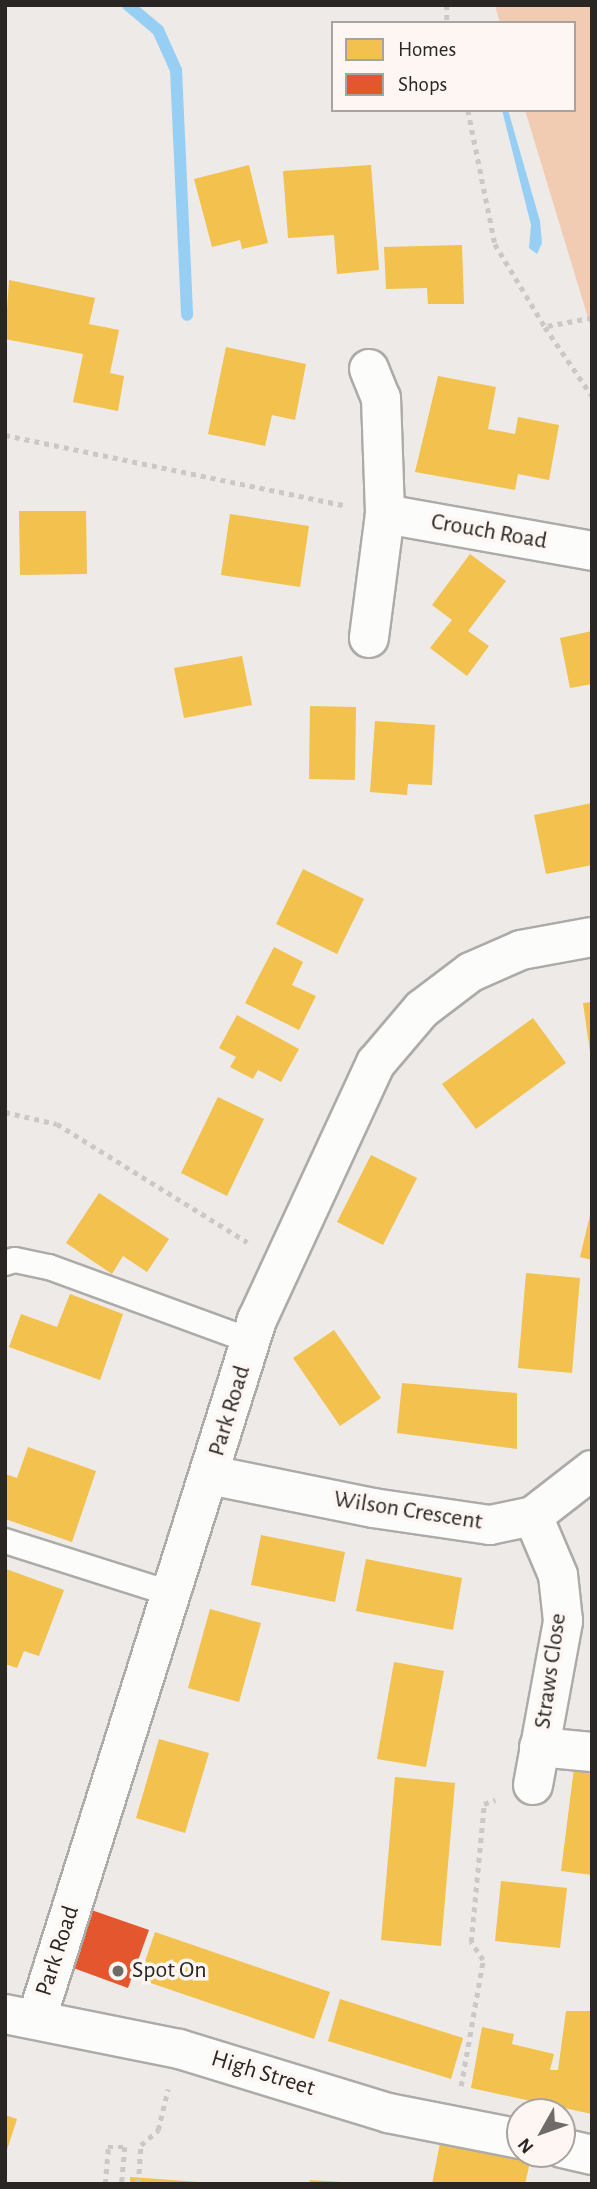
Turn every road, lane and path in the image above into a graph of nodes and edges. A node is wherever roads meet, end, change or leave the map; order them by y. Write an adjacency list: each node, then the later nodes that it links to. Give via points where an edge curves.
1 (468, 112): 3 (path, via 495,244)
2 (592, 318): 3 (path)
3 (545, 327): 5 (path)
4 (369, 369): 7 (street, via 381,398)
5 (592, 396)
6 (5, 435): 7 (path)
7 (385, 514): 8 (street, Crouch Road); 9 (street)
8 (592, 551)
9 (369, 638)
10 (592, 937): 13 (street, Park Road, via 521,950 471,972 422,1009 376,1063)
11 (5, 1112): 13 (path, via 57,1125)
12 (5, 1263): 14 (lane, via 15,1260 49,1267)
13 (283, 1264): 14 (street, Park Road)
14 (251, 1341): 16 (street, Park Road)
15 (592, 1470): 17 (street, Wilson Crescent)
16 (211, 1475): 17 (street, Wilson Crescent, via 373,1508 490,1525); 19 (street, Park Road)
17 (533, 1516): 20 (street, Straws Close, via 558,1575 564,1621)
18 (5, 1541): 19 (lane)
19 (172, 1594): 23 (street, Park Road)
20 (539, 1747): 21 (street, Straws Close); 22 (street, Straws Close)
21 (592, 1752)
22 (533, 1785): 25 (path, via 484,1804 471,1942 483,1960)
23 (21, 2016): 24 (street, High Street)
24 (179, 2049): 25 (street, High Street, via 388,2113); 29 (path, via 158,2130 141,2145)
25 (454, 2124): 26 (street, High Street)
26 (506, 2136)
27 (105, 2184): 28 (path, via 107,2147 125,2147)
28 (122, 2184)
29 (138, 2184)

